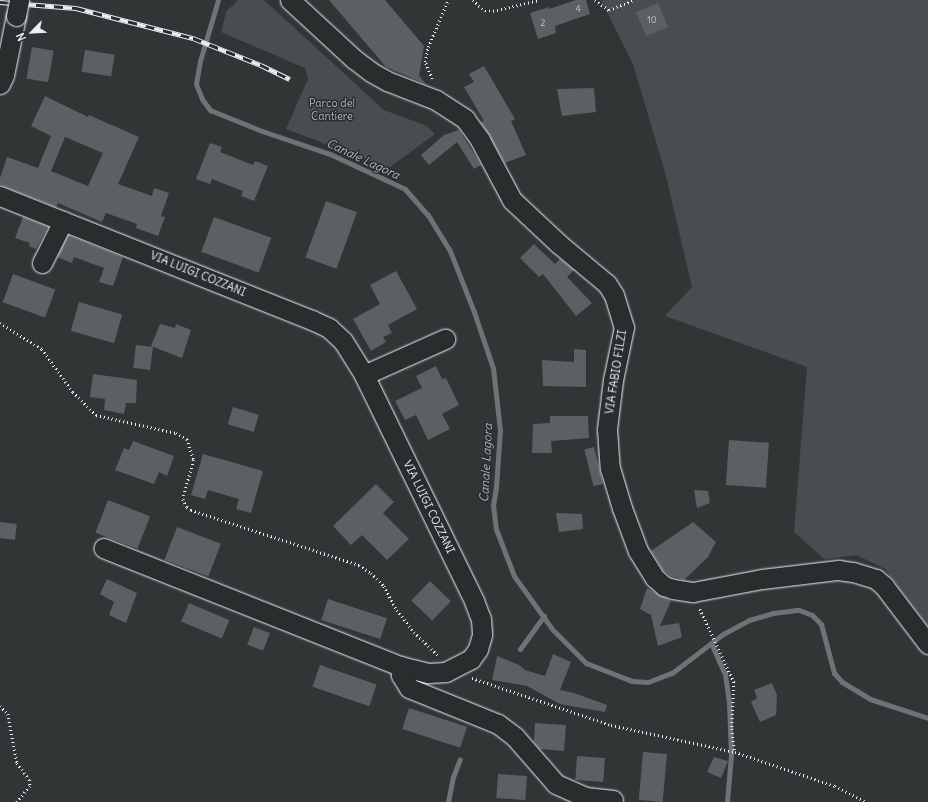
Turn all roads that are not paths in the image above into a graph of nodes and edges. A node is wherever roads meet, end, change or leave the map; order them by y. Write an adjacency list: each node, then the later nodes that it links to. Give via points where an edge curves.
1 (290, 0): 10 (street, VIA FABIO FILZI, via 371,72 436,100 465,118 480,140 512,200 558,244 607,284 614,295 624,327 613,380 607,429 610,468 638,552 655,578 664,586 693,592 762,579 838,570 853,572 876,579 884,586)
2 (18, 8): 3 (street)
3 (0, 84)
4 (0, 196): 5 (street, VIA LUIGI COZZANI)
5 (62, 221): 6 (street); 8 (street, VIA LUIGI COZZANI, via 329,328 343,341)
6 (42, 263)
7 (445, 339): 8 (street)
8 (364, 374): 11 (street, VIA LUIGI COZZANI, via 481,618 482,635 478,649 471,659 455,669 428,673)
9 (104, 548): 11 (street, VIA LUIGI COZZANI)
10 (928, 644)
11 (400, 666): 12 (street, via 401,675 409,688 498,724 515,737 556,784 585,797)
12 (613, 800)

